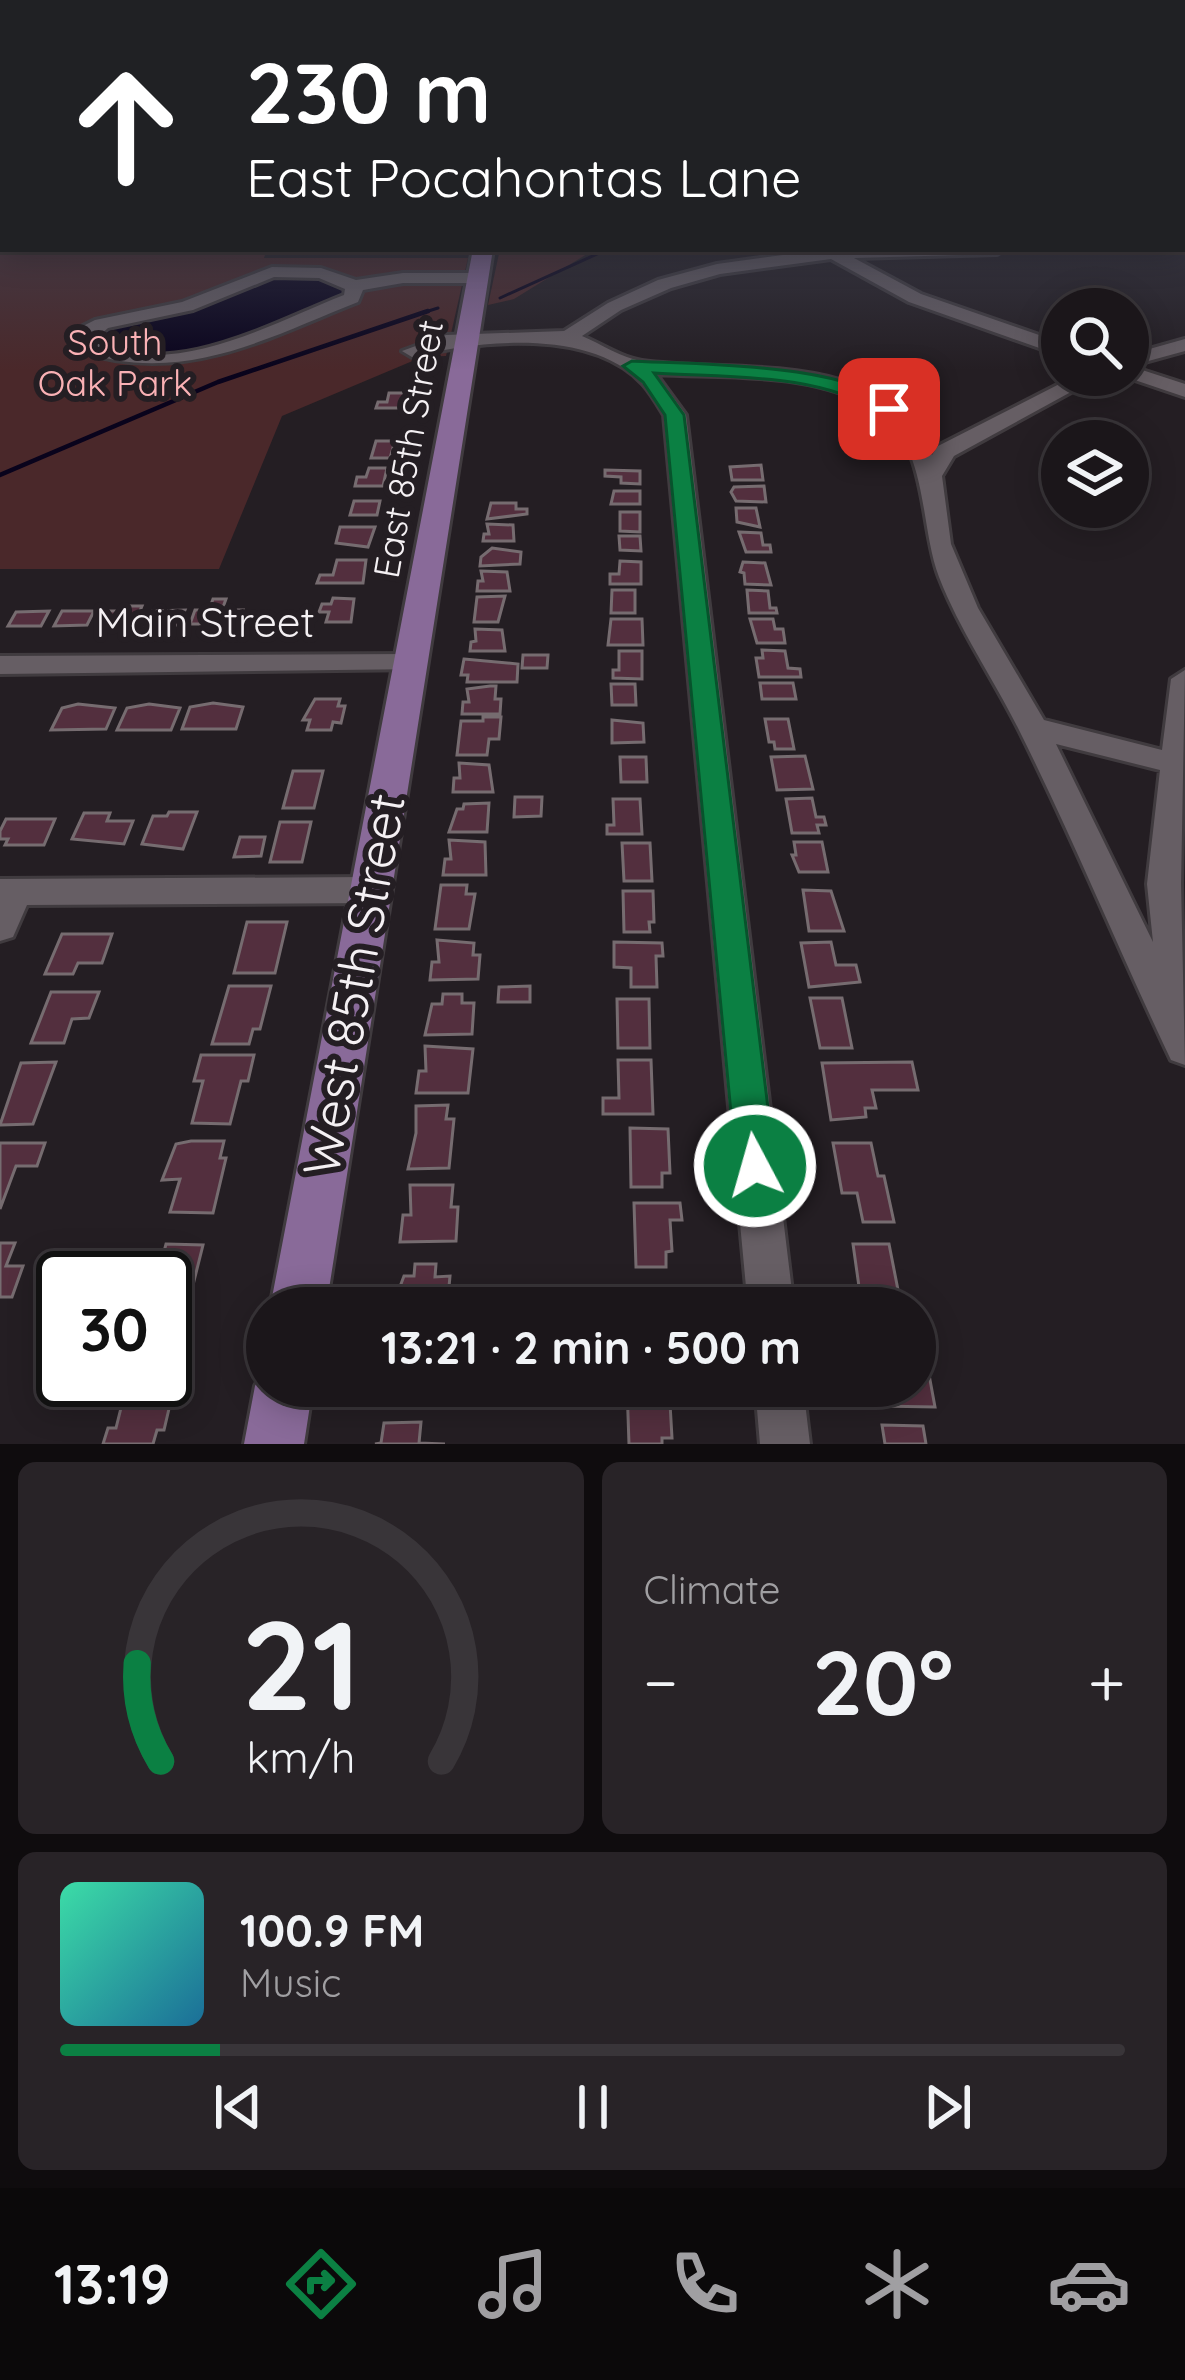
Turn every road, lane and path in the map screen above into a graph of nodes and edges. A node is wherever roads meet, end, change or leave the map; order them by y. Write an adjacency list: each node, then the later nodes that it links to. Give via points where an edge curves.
1 (482, 252): 4 (main road, East 85th Street)
2 (929, 252): 3 (street)
3 (838, 256): 6 (street, via 731,266 659,285); 8 (street, via 915,298)
4 (478, 278): 5 (street); 7 (main road, East 85th Street)
5 (355, 286): 5 (street, via 352,298 191,359 154,361 83,342 102,324 187,306 272,272 321,273)
6 (568, 337): 7 (street); 12 (street)
7 (468, 340): 10 (street); 17 (main road, East 85th Street)
8 (1041, 343)
9 (1185, 345): 11 (street)
10 (412, 351)
11 (1149, 355)
12 (632, 366): 16 (street, via 806,378 867,396 911,434); 27 (street, via 675,415)
13 (1149, 379): 14 (street)
14 (1185, 392)
15 (1051, 396): 16 (street, via 946,451)
16 (930, 476): 20 (street, via 938,544)
17 (411, 663): 18 (street, Main Street); 22 (main road, West 85th Street)
18 (0, 664)
19 (1185, 679): 21 (street)
20 (1033, 728): 21 (street); 25 (street)
21 (1179, 764): 25 (street, via 1163,884)
22 (371, 890): 23 (street); 26 (main road, West 85th Street)
23 (8, 892): 24 (street)
24 (0, 927)
25 (1184, 1041)
26 (302, 1287)
27 (769, 1287)
28 (280, 1407): 30 (main road)
29 (781, 1407): 31 (street)
30 (274, 1444)
31 (785, 1444)

